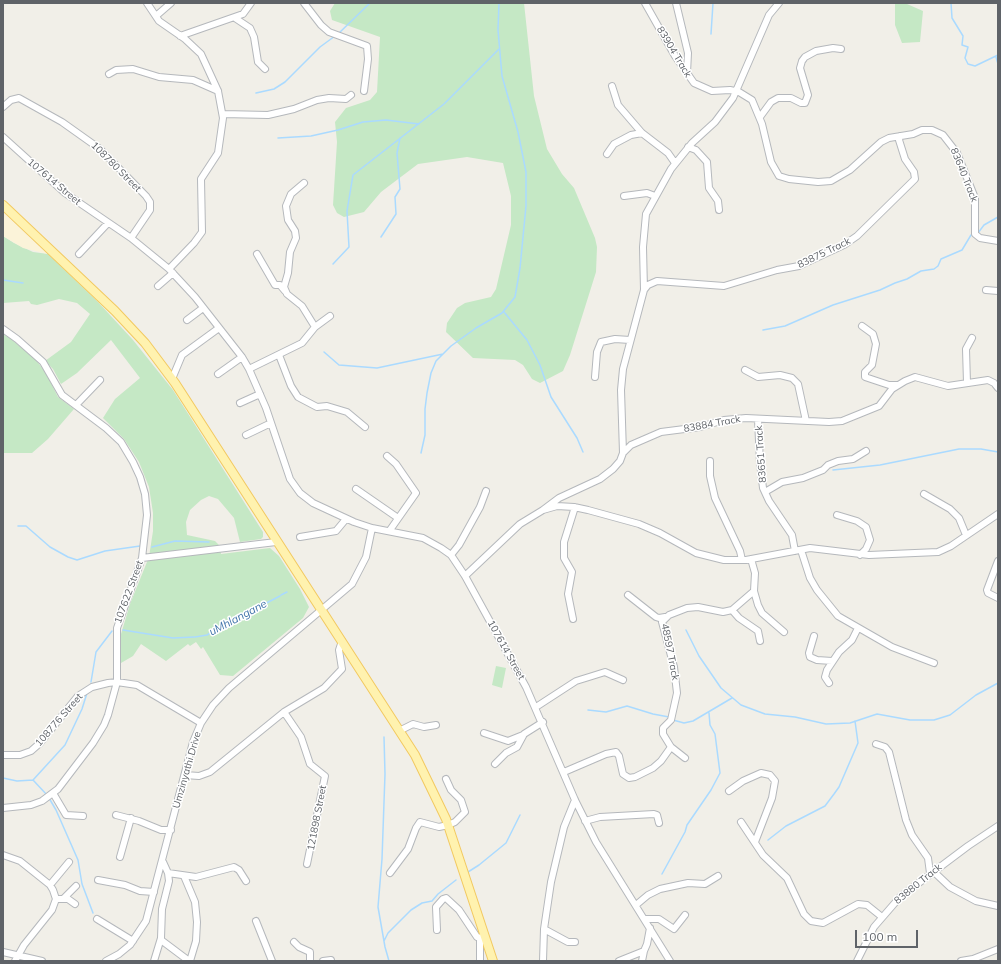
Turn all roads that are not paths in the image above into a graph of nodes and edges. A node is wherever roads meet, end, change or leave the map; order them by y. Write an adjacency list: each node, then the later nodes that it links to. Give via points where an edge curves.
1 (147, 3): 8 (street)
2 (171, 3): 8 (street)
3 (251, 3): 9 (street, via 244,14)
4 (304, 3): 17 (street, via 321,25 330,32 367,46)
5 (645, 3): 13 (street, 83904 Track)
6 (676, 3): 13 (street, via 688,53)
7 (779, 3): 18 (street, via 769,15)
8 (156, 16): 10 (street)
9 (236, 18): 10 (street); 12 (street, via 250,28 258,62)
10 (180, 36): 16 (street, via 201,54)
11 (841, 49): 22 (street, via 816,51 802,61 800,71 808,98 805,103 791,98 778,98)
12 (265, 69)
13 (687, 73): 18 (street, 83904 Track, via 694,83 705,89)
14 (109, 74): 16 (street, via 116,70 133,70 159,77 193,80)
15 (612, 86): 23 (street, via 616,103)
16 (218, 91): 21 (street)
17 (364, 91)
18 (736, 91): 22 (street, 83640 Track, via 752,100); 26 (street, via 725,110)
19 (351, 95): 21 (street, via 346,99 317,100 271,115)
20 (3, 107): 35 (street, 108780 Street, via 14,98 23,99 89,140 136,186 149,200 150,207)
21 (223, 114): 39 (street, via 219,149 201,179 202,232)
22 (760, 117): 24 (street, 83640 Track, via 776,173 789,179 830,181 850,170 881,142)
23 (642, 133): 27 (street, via 631,135 614,144); 28 (street, via 668,153)
24 (900, 136): 36 (street, 83640 Track, via 926,130 943,135 950,142 975,198 975,234 980,238); 41 (street, 83875 Track, via 905,159 914,172 915,179 857,236 844,245 798,266 724,286 657,281)
25 (3, 137): 34 (street, 107614 Street, via 65,193)
26 (688, 147): 28 (street); 33 (street, via 696,150 707,162 709,188 717,200)
27 (607, 154)
28 (675, 163): 31 (street)
29 (304, 183): 44 (street, via 291,194 286,206 288,220 296,238 290,252)
30 (624, 196): 31 (street, via 647,193)
31 (655, 196): 41 (street, via 646,214 644,226)
32 (3, 205): 61 (main road, via 115,311 145,344)
33 (719, 210)
34 (108, 223): 35 (street, 107614 Street); 37 (street)
35 (131, 238): 39 (street, 107614 Street)
36 (998, 241)
37 (79, 254)
38 (257, 254): 44 (street, via 275,285 280,285)
39 (171, 271): 40 (street); 45 (street, 107614 Street)
40 (158, 286)
41 (644, 290): 53 (street)
42 (986, 290): 43 (street)
43 (998, 291)
44 (285, 292): 49 (street, via 302,306)
45 (203, 308): 47 (street); 50 (street, 107614 Street)
46 (330, 316): 49 (street)
47 (187, 320)
48 (862, 326): 63 (street, via 872,334 876,344 872,365 865,372 865,377 889,385)
49 (315, 327): 54 (street, via 302,343)
50 (219, 328): 55 (street, 107614 Street); 61 (street, via 182,356)
51 (3, 329): 67 (street, 107622 Street, via 43,362 62,395)
52 (972, 338): 62 (street, via 966,349)
53 (630, 340): 59 (street, via 615,339 601,342 597,352); 74 (street, via 621,390)
54 (279, 355): 56 (street); 71 (street, via 298,397 317,407 327,406 347,412)
55 (242, 357): 56 (street, 107614 Street); 58 (street)
56 (249, 369): 65 (street, 107614 Street)
57 (745, 370): 69 (street, via 758,377 780,375 792,378 798,384)
58 (218, 374)
59 (595, 377)
60 (100, 380): 67 (street)
61 (172, 380): 91 (main road)
62 (967, 383): 63 (street, via 944,385 916,377); 64 (street, via 988,380)
63 (899, 385): 69 (street, 83884 Track, via 890,391 883,403 876,408 842,421)
64 (998, 388)
65 (260, 394): 66 (street); 70 (street, 107614 Street)
66 (240, 403)
67 (76, 405): 95 (street, 107622 Street, via 115,436 137,469 145,494 147,515)
68 (758, 419): 69 (street, 83884 Track); 74 (street, 83884 Track, via 724,420 700,427 665,432 631,445); 79 (street, 83651 Track, via 762,484)
69 (806, 421)
70 (271, 423): 72 (street); 86 (street, 107614 Street, via 288,474 296,489 313,503)
71 (366, 427)
72 (246, 435)
73 (866, 450): 79 (street, via 853,459 838,461 803,478 786,480)
74 (623, 453): 82 (street, via 608,474 551,502)
75 (387, 456): 85 (street, via 396,464 416,493)
76 (710, 461): 97 (street, via 710,476 715,498)
77 (356, 488): 85 (street)
78 (486, 491): 94 (street, via 480,508)
79 (765, 492): 92 (street, 83651 Track, via 792,535)
80 (924, 494): 89 (street, via 954,514 962,522)
81 (575, 507): 82 (street, via 557,506); 97 (street, via 639,524 702,555 724,560); 107 (street, via 564,542 564,558 572,572 568,594)
82 (542, 510): 99 (street, via 520,524)
83 (998, 514): 89 (street)
84 (837, 515): 93 (street, via 858,521 866,527 870,540)
85 (398, 518): 88 (street)
86 (346, 519): 87 (street, 107614 Street); 90 (street, via 336,531)
87 (372, 528): 88 (street, 107614 Street); 105 (street, Umzinyathi Drive, via 359,575)
88 (390, 530): 94 (street, 107614 Street, via 423,538)
89 (966, 535): 93 (street, via 938,552)
90 (300, 537)
91 (276, 542): 95 (street); 105 (main road)
92 (798, 550): 93 (street, via 818,548); 96 (street); 108 (street, 83651 Track, via 817,590 838,616)
93 (860, 554)
94 (451, 555): 99 (street, 107614 Street)
95 (142, 558): 116 (street, 107622 Street, via 116,628)
96 (752, 559): 97 (street); 101 (street, via 755,573)
97 (742, 560)
98 (998, 561): 100 (street)
99 (465, 576): 118 (street, 107614 Street)
100 (995, 579): 103 (street, via 988,592)
101 (754, 591): 104 (street); 109 (street, via 760,610)
102 (628, 595): 106 (street, via 656,617)
103 (998, 598)
104 (732, 610): 106 (street, 48597 Track, via 723,612 693,607 684,608); 111 (street, via 758,631)
105 (321, 611): 112 (main road); 121 (street, Umzinyathi Drive, via 229,688)
106 (665, 617): 127 (street, 48597 Track, via 662,622 674,667 677,693 671,720 662,730)
107 (573, 619)
108 (858, 628): 113 (street, via 852,640); 114 (street, 83651 Track, via 903,652)
109 (784, 632)
110 (814, 636): 113 (street, via 810,656 817,660)
111 (760, 641)
112 (342, 642): 119 (street, via 339,650 341,670 317,693); 123 (main road)
113 (832, 661): 117 (street, via 825,675)
114 (934, 663)
115 (623, 680): 118 (street, via 605,672 576,681)
116 (117, 682): 121 (street, 108776 Street, via 141,687); 128 (street, 108776 Street, via 98,685 81,693 31,751 20,755); 135 (street, 107622 Street, via 108,715 98,736 70,775)
117 (829, 684)
118 (536, 707): 120 (street, 107614 Street)
119 (284, 712): 132 (street, via 210,772 201,776); 152 (street, 121898 Street, via 301,738 310,764 325,776)
120 (543, 722): 125 (street); 131 (street, 107614 Street)
121 (201, 723): 132 (street, Umzinyathi Drive, via 193,742)
122 (436, 725): 123 (street, via 424,727 413,724)
123 (399, 731): 144 (main road, via 433,790)
124 (484, 733): 125 (street, via 510,741)
125 (524, 734): 130 (street, via 516,747)
126 (876, 744): 153 (street, via 890,752 907,824 928,858)
127 (671, 748): 129 (street, 48597 Track); 131 (street, via 661,762 635,777 629,778 624,774 616,752)
128 (3, 755)
129 (685, 758)
130 (495, 764)
131 (564, 772): 136 (street, 107614 Street)
132 (185, 775): 146 (street, Umzinyathi Drive)
133 (446, 779): 144 (street, via 466,811)
134 (729, 791): 147 (street, via 761,773 770,775 775,781 772,798)
135 (50, 795): 137 (street, 107622 Street, via 31,805); 139 (street, via 66,815)
136 (575, 800): 141 (street, 107614 Street); 174 (street, via 564,827 550,886)
137 (3, 808)
138 (116, 815): 140 (street)
139 (83, 816)
140 (131, 818): 146 (street, via 158,829); 149 (street)
141 (585, 821): 143 (street, via 600,817 654,814 657,815); 166 (street, 107614 Street)
142 (741, 822): 147 (street)
143 (659, 824)
144 (448, 826): 155 (street, via 439,827 420,822 408,848); 176 (main road)
145 (998, 826): 153 (street, 83880 Track)
146 (171, 830): 151 (street, Umzinyathi Drive)
147 (755, 842): 169 (street, via 763,855 787,878 804,914 811,921 824,923 858,904 867,905)
148 (3, 855): 160 (street, via 20,861)
149 (120, 857)
150 (69, 862): 160 (street)
151 (163, 862): 154 (street); 162 (street, Umzinyathi Drive)
152 (307, 864)
153 (931, 872): 167 (street, via 950,887 976,901); 169 (street, 83880 Track, via 900,897)
154 (168, 873): 156 (street); 177 (street, via 169,885 161,914)
155 (390, 873)
156 (184, 876): 159 (street, via 199,877 233,867 239,870); 189 (street, via 195,902 197,922 196,941)
157 (718, 876): 166 (street, via 706,884 688,883 660,889)
158 (98, 880): 162 (street)
159 (246, 881)
160 (50, 885): 164 (street)
161 (76, 886): 163 (street)
162 (154, 892): 178 (street, Umzinyathi Drive, via 146,921)
163 (64, 898): 164 (street); 165 (street)
164 (56, 899): 184 (street, via 52,910)
165 (75, 904)
166 (636, 905): 171 (street, 107614 Street)
167 (998, 906)
168 (685, 915): 171 (street, via 674,928 659,919)
169 (882, 917): 199 (street, 83880 Track, via 874,927)
170 (97, 919): 178 (street)
171 (645, 920): 173 (street, 107614 Street)
172 (256, 921): 190 (street)
173 (650, 928): 182 (street); 198 (street, 107614 Street)
174 (544, 929): 180 (street, via 568,942); 195 (street)
175 (437, 930): 176 (street, via 436,907 446,898)
176 (483, 939): 193 (street); 194 (main road)
177 (160, 940): 188 (street); 189 (street)
178 (133, 941): 187 (street, Umzinyathi Drive, via 119,954)
179 (294, 942): 191 (street, via 310,952)
180 (575, 942)
181 (998, 948): 200 (street, via 973,959)
182 (644, 951): 196 (street); 197 (street)
183 (3, 952): 184 (street)
184 (16, 958): 186 (street)
185 (331, 960): 192 (street)
186 (42, 961)
187 (106, 961)
188 (154, 961)
189 (190, 961)
190 (272, 961)
191 (310, 961)
192 (323, 961)
193 (480, 961)
194 (493, 961)
195 (543, 961)
196 (619, 961)
197 (642, 961)
198 (670, 961)
199 (857, 961)
200 (961, 961)

